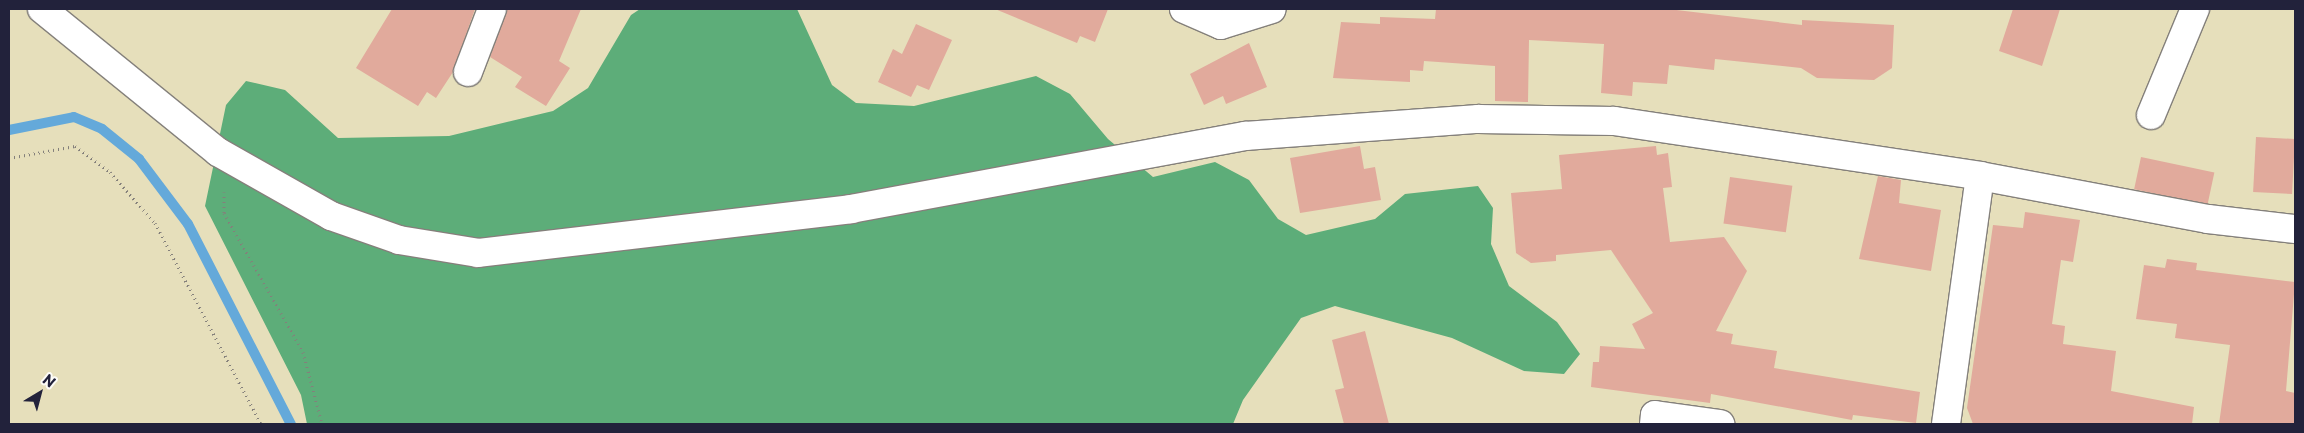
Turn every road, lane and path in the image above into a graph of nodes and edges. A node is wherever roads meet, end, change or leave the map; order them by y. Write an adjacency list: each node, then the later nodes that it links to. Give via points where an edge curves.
1 (42, 9): 8 (street)
2 (492, 9): 6 (street)
3 (1184, 9): 4 (street, via 1221,25)
4 (1272, 9)
5 (2195, 9): 7 (street)
6 (468, 72)
7 (2151, 115)
8 (218, 152): 10 (street, via 331,216 399,240 478,253 851,209 1245,136 1478,119 1614,121); 13 (path, via 224,213 304,352)
9 (9, 158): 12 (path, via 75,146 110,172 155,223)
10 (1980, 176): 11 (street, via 2208,219); 16 (street)
11 (2295, 229)
12 (261, 424)
13 (322, 424)
14 (1654, 424): 15 (street, via 1655,416)
15 (1720, 424)
16 (1946, 424)

